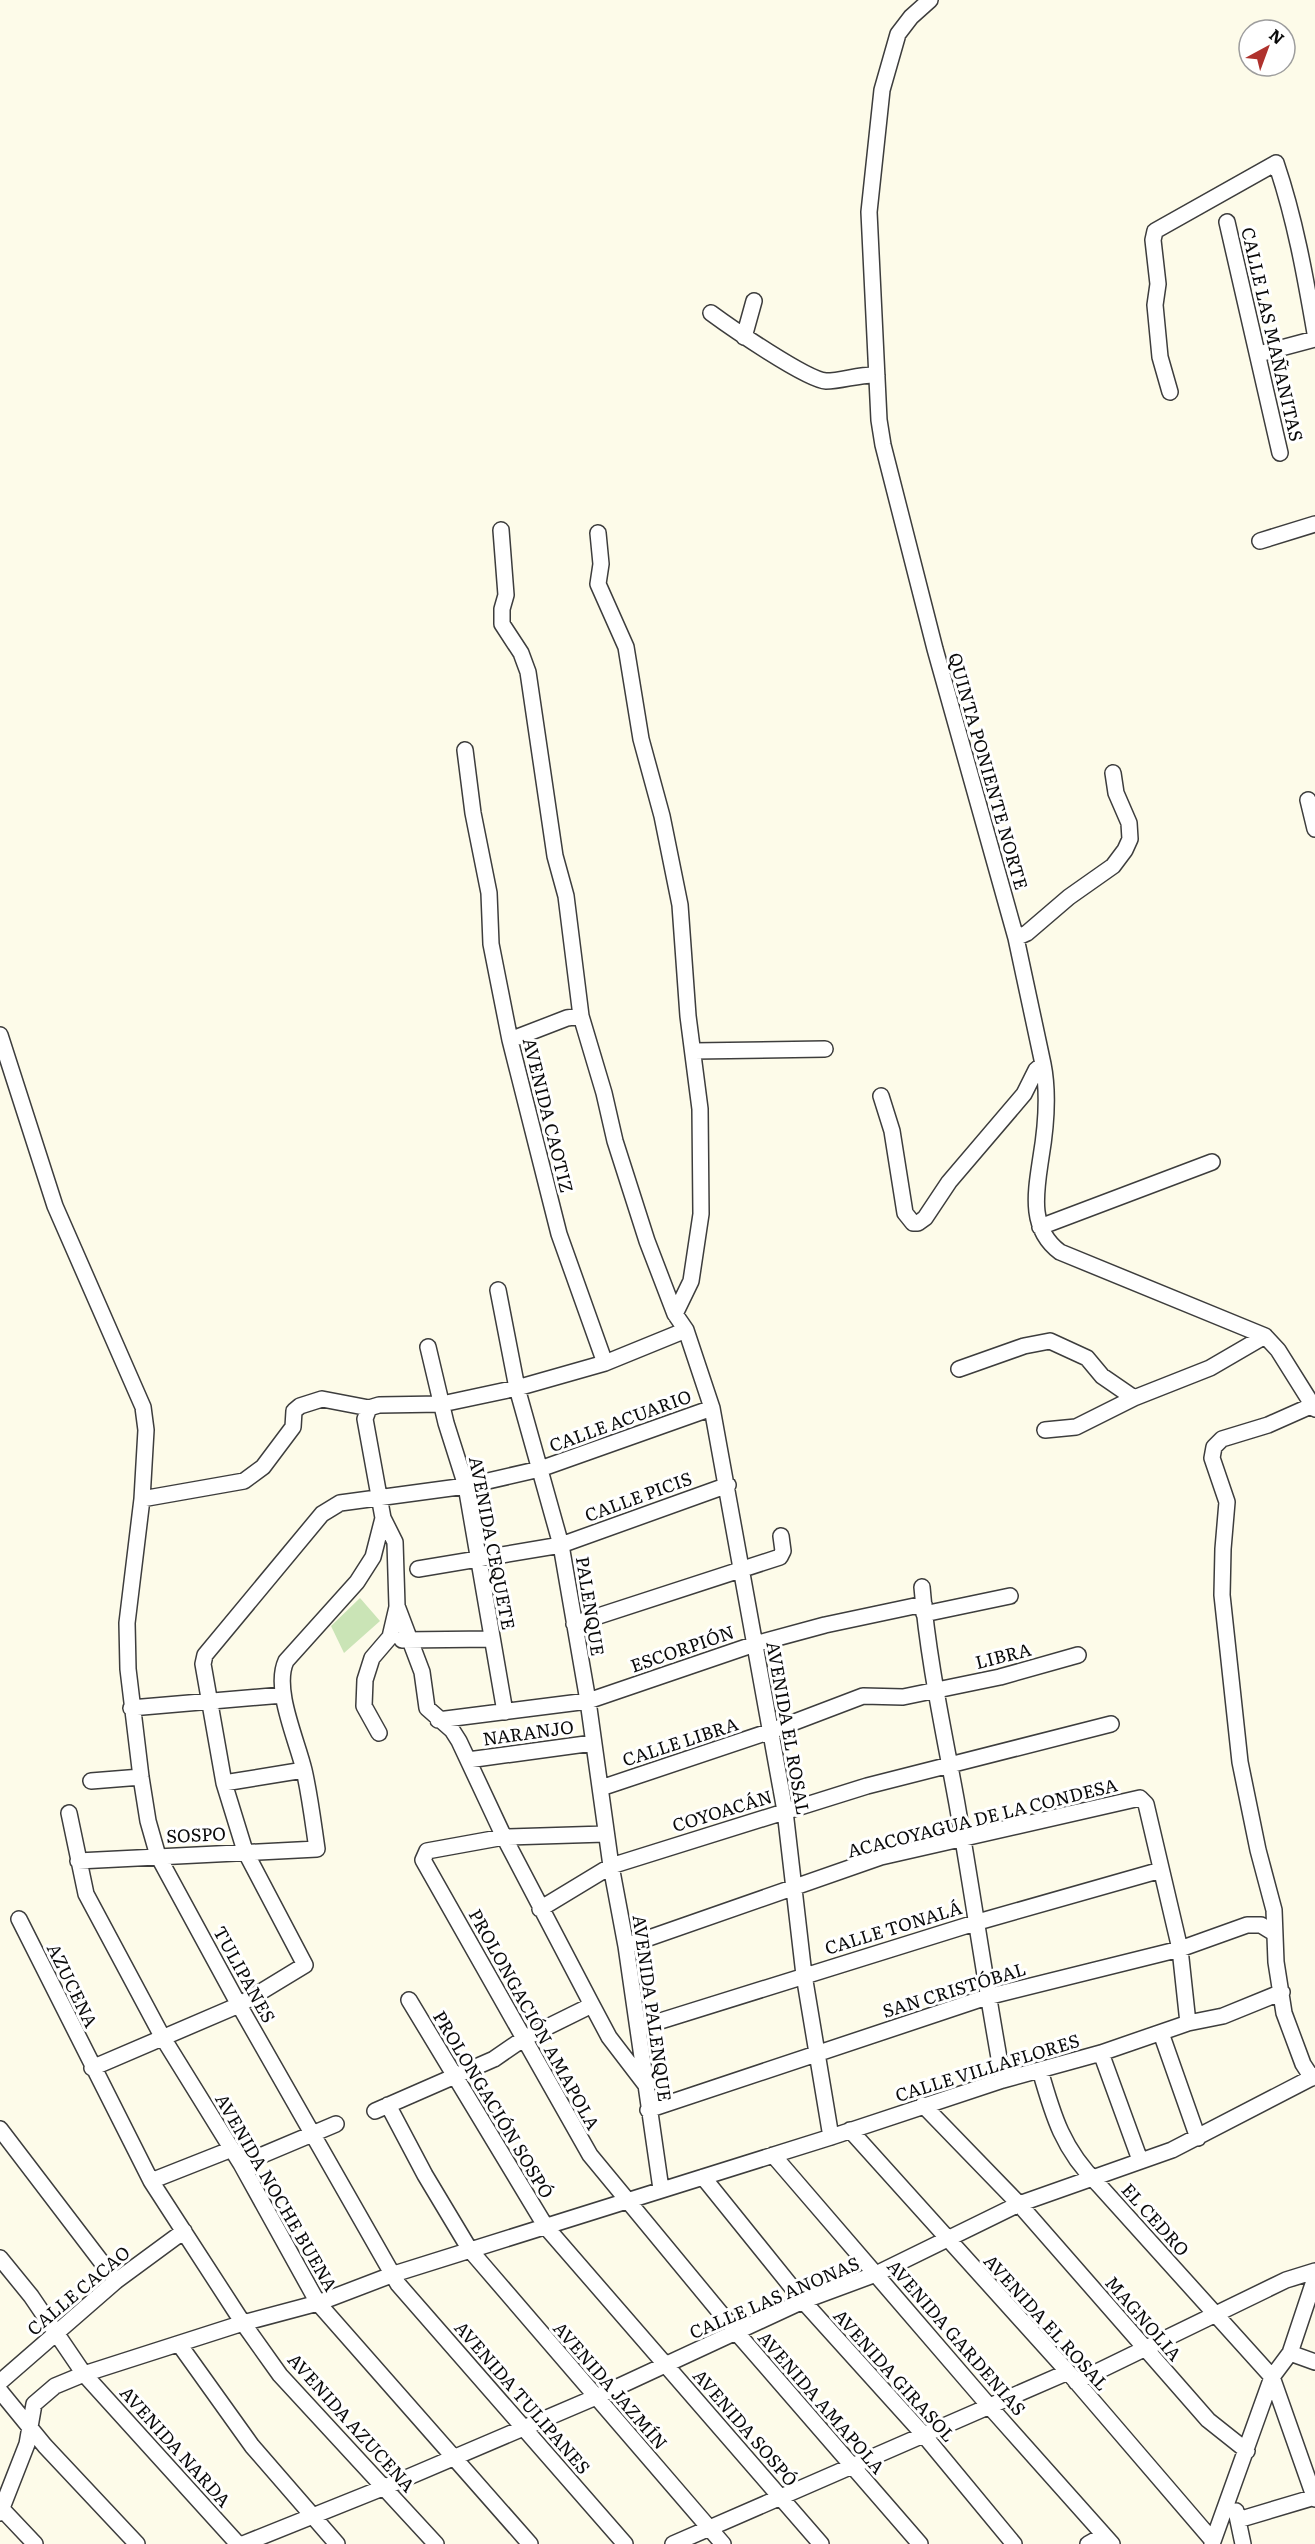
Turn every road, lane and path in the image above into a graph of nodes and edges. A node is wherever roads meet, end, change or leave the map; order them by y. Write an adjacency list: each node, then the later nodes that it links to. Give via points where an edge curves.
1 (930, 0): 9 (street, QUINTA PONIENTE NORTE, via 898,34 882,90 869,212)
2 (1227, 222): 8 (street, CALLE LAS MAÑANITAS)
3 (754, 300): 6 (street)
4 (711, 313): 6 (street)
5 (1315, 333): 10 (street, via 1299,242 1276,163 1155,231 1155,305 1160,357)
6 (744, 337): 9 (street, via 824,381)
7 (1315, 339): 8 (street)
8 (1259, 354): 11 (street, CALLE LAS MAÑANITAS)
9 (877, 375): 20 (street, QUINTA PONIENTE NORTE, via 883,445 934,649)
10 (1170, 392)
11 (1280, 453)
12 (1315, 524): 15 (street)
13 (501, 530): 21 (street, AVENIDA EL ROSAL, via 506,595 502,624 528,672 553,846 566,896)
14 (598, 533): 25 (street, via 598,584 626,647 641,739 680,905)
15 (1260, 541)
16 (465, 750): 23 (street, AVENIDA CAOTIZ, via 489,893 491,944)
17 (1113, 772): 20 (street, via 1116,793 1129,823 1130,839 1125,850 1113,866)
18 (1308, 800): 19 (street)
19 (1315, 829)
20 (1016, 938): 26 (street, QUINTA PONIENTE NORTE)
21 (581, 1016): 23 (street); 31 (street, AVENIDA EL ROSAL, via 615,1141)
22 (0, 1035): 48 (street, TULIPANES, via 55,1206 142,1407 146,1430)
23 (510, 1040): 35 (street, AVENIDA CAOTIZ, via 559,1234)
24 (825, 1049): 25 (street)
25 (694, 1051): 31 (street, via 700,1109 701,1214 691,1281)
26 (1043, 1064): 27 (street, via 1024,1094 918,1223 913,1223 906,1212 892,1131); 29 (street, QUINTA PONIENTE NORTE, via 1046,1117 1035,1184)
27 (880, 1096)
28 (1212, 1162): 29 (street)
29 (1040, 1227): 33 (street, QUINTA PONIENTE NORTE, via 1060,1252)
30 (498, 1290): 37 (street, PALENQUE)
31 (675, 1314): 32 (street, AVENIDA EL ROSAL)
32 (686, 1330): 35 (street); 41 (street, AVENIDA EL ROSAL)
33 (1265, 1336): 38 (street, via 1210,1368); 40 (street, QUINTA PONIENTE NORTE)
34 (428, 1347): 39 (street, AVENIDA CEQUETE)
35 (605, 1363): 37 (street)
36 (959, 1369): 38 (street, via 1050,1341 1087,1358 1102,1376)
37 (517, 1388): 39 (street); 44 (street, PALENQUE)
38 (1134, 1398): 43 (street, via 1076,1427)
39 (442, 1404): 42 (street, via 380,1405); 46 (street, AVENIDA CEQUETE)
40 (1314, 1407): 97 (street, via 1222,1439 1214,1447 1212,1458 1227,1502 1222,1595 1240,1762 1274,1910)
41 (712, 1408): 44 (street, CALLE ACUARIO); 45 (street, AVENIDA EL ROSAL)
42 (367, 1414): 47 (street); 48 (street, via 322,1399 300,1406 294,1411 293,1426 263,1467 244,1481)
43 (1045, 1430)
44 (540, 1469): 46 (street, CALLE ACUARIO); 51 (street, PALENQUE)
45 (728, 1485): 51 (street, CALLE PICIS); 53 (street, AVENIDA EL ROSAL)
46 (466, 1486): 47 (street, CALLE ACUARIO); 52 (street, AVENIDA CEQUETE)
47 (379, 1498): 49 (street); 68 (street, CALLE ACUARIO, via 340,1503 322,1514 205,1655)
48 (142, 1499): 69 (street, TULIPANES, via 127,1623)
49 (383, 1518): 57 (street, via 395,1542); 66 (street, via 373,1557 357,1582 286,1661 281,1671)
50 (781, 1536): 53 (street, via 783,1555)
51 (561, 1545): 52 (street, CALLE PICIS); 59 (street, PALENQUE)
52 (479, 1558): 54 (street, CALLE PICIS); 61 (street, AVENIDA CEQUETE)
53 (742, 1568): 59 (street); 63 (street, AVENIDA EL ROSAL)
54 (418, 1569)
55 (922, 1587): 58 (street)
56 (1010, 1596): 58 (street, ESCORPIÓN)
57 (397, 1606): 60 (street); 62 (street)
58 (924, 1609): 63 (street, ESCORPIÓN, via 825,1625); 65 (street)
59 (574, 1624): 67 (street, PALENQUE)
60 (390, 1637): 62 (street); 74 (street, via 372,1658 365,1680 364,1706)
61 (492, 1638): 62 (street); 70 (street, AVENIDA CEQUETE)
62 (409, 1641): 71 (street, via 422,1672 427,1708)
63 (755, 1644): 67 (street, ESCORPIÓN); 73 (street, AVENIDA EL ROSAL)
64 (1078, 1655): 65 (street, LIBRA)
65 (936, 1690): 73 (street, LIBRA, via 903,1697 863,1696); 77 (street)
66 (283, 1695): 68 (street); 78 (street)
67 (588, 1701): 70 (street, ESCORPIÓN); 75 (street, PALENQUE)
68 (208, 1703): 69 (street); 81 (street, CALLE ACUARIO)
69 (131, 1708): 79 (street, TULIPANES)
70 (505, 1712): 71 (street, ESCORPIÓN)
71 (438, 1720): 76 (street, via 452,1730)
72 (1111, 1724): 77 (street, COYOACÁN)
73 (771, 1731): 82 (street, CALLE LIBRA); 83 (street, AVENIDA EL ROSAL)
74 (379, 1733)
75 (593, 1743): 76 (street, NARANJO); 82 (street, PALENQUE)
76 (468, 1760): 86 (street)
77 (950, 1766): 83 (street, COYOACÁN); 87 (street)
78 (304, 1770): 81 (street); 88 (street, SOSPO, via 317,1849)
79 (141, 1777): 80 (street); 89 (street, TULIPANES)
80 (91, 1780)
81 (224, 1783): 88 (street, CALLE ACUARIO)
82 (601, 1788): 85 (street, PALENQUE)
83 (785, 1811): 91 (street, COYOACÁN); 93 (street, AVENIDA EL ROSAL)
84 (69, 1813): 90 (street, AVENIDA NOCHE BUENA)
85 (606, 1834): 86 (street); 91 (street, AVENIDA PALENQUE)
86 (504, 1837): 94 (street); 110 (street, PROLONGACIÓN AMAPOLA, via 427,1851 423,1860)
87 (963, 1840): 92 (street, ACACOYAGUA DE LA CONDESA, via 1140,1798 1144,1800); 93 (street, ACACOYAGUA DE LA CONDESA, via 881,1857); 96 (street)
88 (245, 1851): 89 (street, SOSPO); 104 (street, CALLE ACUARIO, via 305,1965)
89 (158, 1856): 90 (street, SOSPO); 104 (street, TULIPANES)
90 (78, 1861): 109 (street, AVENIDA NOCHE BUENA, via 86,1894)
91 (611, 1866): 94 (street, COYOACÁN); 98 (street, AVENIDA PALENQUE)
92 (1161, 1870): 96 (street, CALLE TONALÁ); 99 (street)
93 (795, 1888): 98 (street, ACACOYAGUA DE LA CONDESA); 100 (street, AVENIDA EL ROSAL)
94 (540, 1909): 105 (street)
95 (19, 1919): 113 (street, AZUCENA)
96 (978, 1922): 100 (street, CALLE TONALÁ); 102 (street)
97 (1274, 1933): 99 (street, SAN CRISTÓBAL, via 1261,1925 1247,1925); 101 (street)
98 (626, 1946): 107 (street, AVENIDA PALENQUE)
99 (1180, 1948): 102 (street, SAN CRISTÓBAL); 106 (street)
100 (804, 1975): 107 (street, CALLE TONALÁ); 111 (street, AVENIDA EL ROSAL)
101 (1282, 1992): 106 (street, CALLE VILLAFLORES, via 1223,2016); 116 (street, via 1284,2013 1303,2064)
102 (987, 1997): 111 (street, SAN CRISTÓBAL); 117 (street)
103 (409, 2000): 115 (street, PROLONGACIÓN SOSPÓ)
104 (239, 2005): 109 (street); 123 (street, TULIPANES)
105 (592, 2005): 110 (street); 118 (street, via 609,2037)
106 (1188, 2023): 108 (street, CALLE VILLAFLORES)
107 (638, 2028): 118 (street, AVENIDA PALENQUE)
108 (1161, 2032): 112 (street, CALLE VILLAFLORES); 125 (street)
109 (163, 2038): 113 (street); 127 (street, AVENIDA NOCHE BUENA)
110 (523, 2039): 115 (street, via 494,2059); 135 (street, PROLONGACIÓN AMAPOLA, via 590,2155)
111 (818, 2052): 120 (street, SAN CRISTÓBAL); 124 (street, AVENIDA EL ROSAL)
112 (1101, 2053): 114 (street, CALLE VILLAFLORES); 129 (street)
113 (92, 2068): 133 (street, AZUCENA)
114 (1040, 2070): 117 (street, CALLE VILLAFLORES); 132 (street, EL CEDRO, via 1065,2144)
115 (453, 2075): 137 (street, PROLONGACIÓN SOSPÓ); 140 (street, AVENIDA JAZMÍN, via 381,2108)
116 (1314, 2077): 125 (street, CALLE LAS ANONAS)
117 (1003, 2080): 119 (street, CALLE VILLAFLORES)
118 (645, 2084): 120 (street, AVENIDA PALENQUE)
119 (923, 2105): 122 (street, CALLE VILLAFLORES); 136 (street, MAGNOLIA)
120 (648, 2110): 134 (street, AVENIDA PALENQUE)
121 (336, 2124): 123 (street)
122 (850, 2130): 124 (street, CALLE VILLAFLORES); 139 (street, AVENIDA EL ROSAL)
123 (312, 2134): 130 (street); 143 (street, TULIPANES)
124 (831, 2137): 128 (street, CALLE VILLAFLORES)
125 (1198, 2138): 129 (street, CALLE LAS ANONAS)
126 (3, 2140): 146 (street)
127 (232, 2149): 130 (street, AVENIDA NOCHE BUENA); 133 (street)
128 (773, 2155): 131 (street, CALLE VILLAFLORES); 144 (street, AVENIDA GARDENIAS)
129 (1140, 2160): 132 (street, CALLE LAS ANONAS)
130 (242, 2164): 148 (street, AVENIDA NOCHE BUENA)
131 (703, 2177): 134 (street, CALLE VILLAFLORES); 147 (street, AVENIDA GIRASOL)
132 (1092, 2178): 136 (street, CALLE LAS ANONAS); 149 (street, EL CEDRO)
133 (151, 2181): 138 (street, AVENIDA AZUCENA)
134 (661, 2189): 135 (street, CALLE VILLAFLORES)
135 (627, 2201): 137 (street, CALLE VILLAFLORES); 152 (street, AVENIDA AMAPOLA)
136 (1019, 2204): 139 (street, CALLE LAS ANONAS); 154 (street, MAGNOLIA)
137 (546, 2228): 140 (street, CALLE VILLAFLORES); 157 (street, AVENIDA SOSPÓ)
138 (184, 2231): 146 (street, CALLE CACAO); 150 (street, AVENIDA AZUCENA)
139 (946, 2239): 144 (street, CALLE LAS ANONAS); 159 (street, AVENIDA EL ROSAL)
140 (470, 2250): 143 (street, CALLE VILLAFLORES); 163 (street, AVENIDA JAZMÍN)
141 (0, 2258): 151 (street, AVENIDA NARDA)
142 (1315, 2271): 149 (street, via 1286,2280)
143 (394, 2274): 148 (street, CALLE VILLAFLORES); 166 (street, AVENIDA TULIPANES, via 398,2284)
144 (876, 2274): 147 (street, CALLE LAS ANONAS); 164 (street, AVENIDA GARDENIAS)
145 (1315, 2278): 155 (street)
146 (116, 2281): 151 (street, CALLE CACAO)
147 (803, 2301): 152 (street, CALLE LAS ANONAS); 167 (street, AVENIDA GIRASOL)
148 (318, 2303): 150 (street, CALLE VILLAFLORES); 169 (street, AVENIDA NOCHE BUENA)
149 (1216, 2316): 154 (street); 160 (street, EL CEDRO)
150 (243, 2323): 153 (street, CALLE VILLAFLORES); 171 (street, AVENIDA AZUCENA, via 280,2374)
151 (56, 2332): 158 (street, AVENIDA NARDA); 161 (street, CALLE CACAO)
152 (737, 2333): 157 (street, CALLE LAS ANONAS); 170 (street, AVENIDA AMAPOLA)
153 (179, 2344): 158 (street, CALLE VILLAFLORES); 176 (street, via 252,2446)
154 (1143, 2347): 159 (street); 168 (street, MAGNOLIA, via 1208,2420)
155 (1290, 2353): 156 (street); 160 (street)
156 (1315, 2362)
157 (665, 2365): 163 (street, CALLE LAS ANONAS); 174 (street, AVENIDA SOSPÓ)
158 (84, 2374): 165 (street, CALLE VILLAFLORES, via 42,2395 34,2404); 183 (street, AVENIDA NARDA)
159 (1072, 2377): 164 (street); 179 (street, AVENIDA EL ROSAL)
160 (1272, 2377): 168 (street); 173 (street)
161 (0, 2382)
162 (0, 2391): 165 (street)
163 (596, 2397): 166 (street, CALLE LAS ANONAS); 177 (street, AVENIDA JAZMÍN)
164 (990, 2407): 167 (street); 180 (street, AVENIDA GARDENIAS)
165 (30, 2424): 175 (street, CALLE VILLAFLORES, via 27,2444); 182 (street, via 45,2446)
166 (522, 2426): 169 (street, CALLE LAS ANONAS); 188 (street, AVENIDA TULIPANES)
167 (922, 2434): 170 (street); 193 (street, AVENIDA GIRASOL)
168 (1247, 2451): 172 (street)
169 (453, 2456): 171 (street, CALLE LAS ANONAS); 187 (street, AVENIDA NOCHE BUENA)
170 (852, 2466): 174 (street); 192 (street, AVENIDA AMAPOLA)
171 (386, 2487): 176 (street, CALLE LAS ANONAS); 186 (street, AVENIDA AZUCENA)
172 (1232, 2493): 178 (street); 179 (street)
173 (1315, 2498): 178 (street)
174 (782, 2499): 177 (street); 191 (street, AVENIDA SOSPÓ)
175 (1, 2510): 181 (street)
176 (312, 2516): 184 (street, CALLE LAS ANONAS); 185 (street)
177 (709, 2528): 189 (street); 190 (street, AVENIDA JAZMÍN)
178 (1240, 2531): 179 (street)
179 (1214, 2538)
180 (1108, 2540): 194 (street)
181 (35, 2544)
182 (137, 2544)
183 (238, 2544)
184 (243, 2544)
185 (337, 2544)
186 (436, 2544)
187 (530, 2544)
188 (625, 2544)
189 (673, 2544)
190 (723, 2544)
191 (821, 2544)
192 (920, 2544)
193 (1014, 2544)
194 (1088, 2544)

